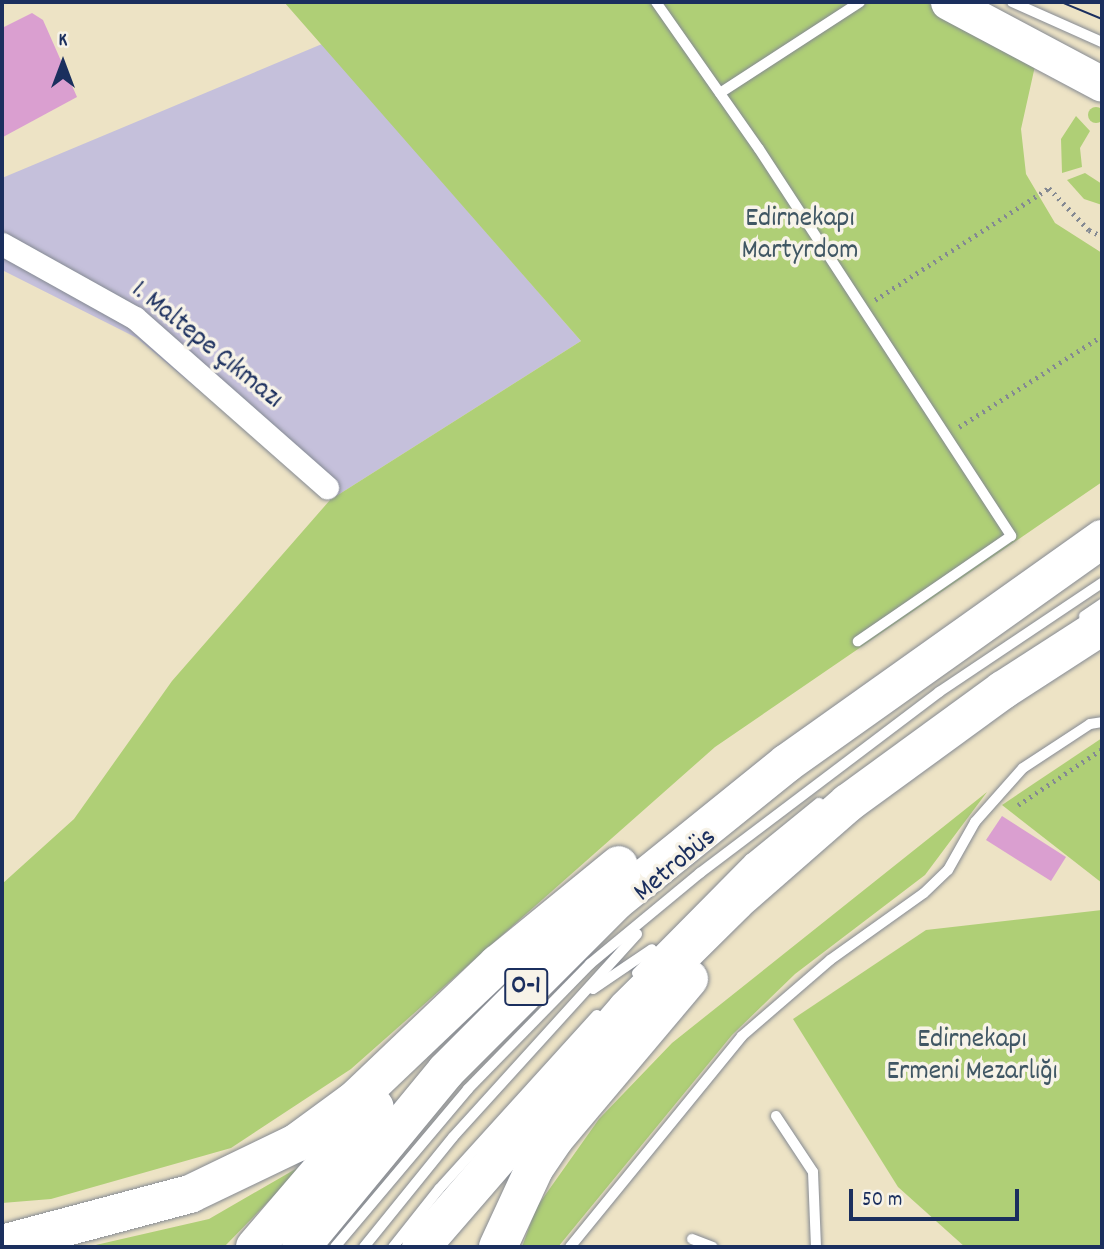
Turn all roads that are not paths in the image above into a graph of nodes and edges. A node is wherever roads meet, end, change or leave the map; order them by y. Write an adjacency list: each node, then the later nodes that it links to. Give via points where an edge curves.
1 (656, 2): 7 (lane)
2 (860, 2): 7 (lane)
3 (948, 2): 6 (main road)
4 (1012, 2): 5 (lane)
5 (1102, 42)
6 (1102, 84)
7 (720, 93): 14 (lane, via 1011,536)
8 (2, 244): 9 (street, 1. Maltepe Çıkmazı, via 135,318)
9 (327, 487)
10 (1102, 539): 16 (highway, O-1)
11 (1102, 583): 20 (lane, Metrobüs, via 939,692 700,873)
12 (1102, 604): 13 (lane)
13 (1085, 627): 18 (highway)
14 (858, 641)
15 (1102, 722): 37 (lane, via 1090,724 1023,768 975,822 948,870 924,893 830,960 742,1036)
16 (787, 763): 19 (highway, via 739,781 695,807); 31 (highway, O-1, via 616,901 489,1023)
17 (834, 791): 21 (lane, Metrobüs, via 750,859)
18 (790, 851): 35 (highway, via 636,999); 36 (highway, via 729,932 555,1138 534,1169)
19 (580, 898): 26 (highway, via 498,964 356,1099 296,1143 190,1194); 30 (highway, via 381,1101)
20 (655, 913): 23 (lane); 32 (lane, Metrobüs, via 552,1000 468,1089)
21 (681, 926): 22 (lane, Metrobüs); 23 (lane)
22 (626, 984)
23 (581, 996): 33 (lane, via 453,1137)
24 (608, 1003): 34 (lane, via 439,1189)
25 (776, 1115): 39 (lane, via 813,1172)
26 (87, 1222): 27 (highway); 28 (highway)
27 (2, 1232)
28 (2, 1244)
29 (690, 1245): 38 (lane)
30 (255, 1247)
31 (301, 1247)
32 (335, 1247)
33 (365, 1247)
34 (393, 1247)
35 (421, 1247)
36 (498, 1247)
37 (570, 1247)
38 (713, 1247)
39 (816, 1247)

